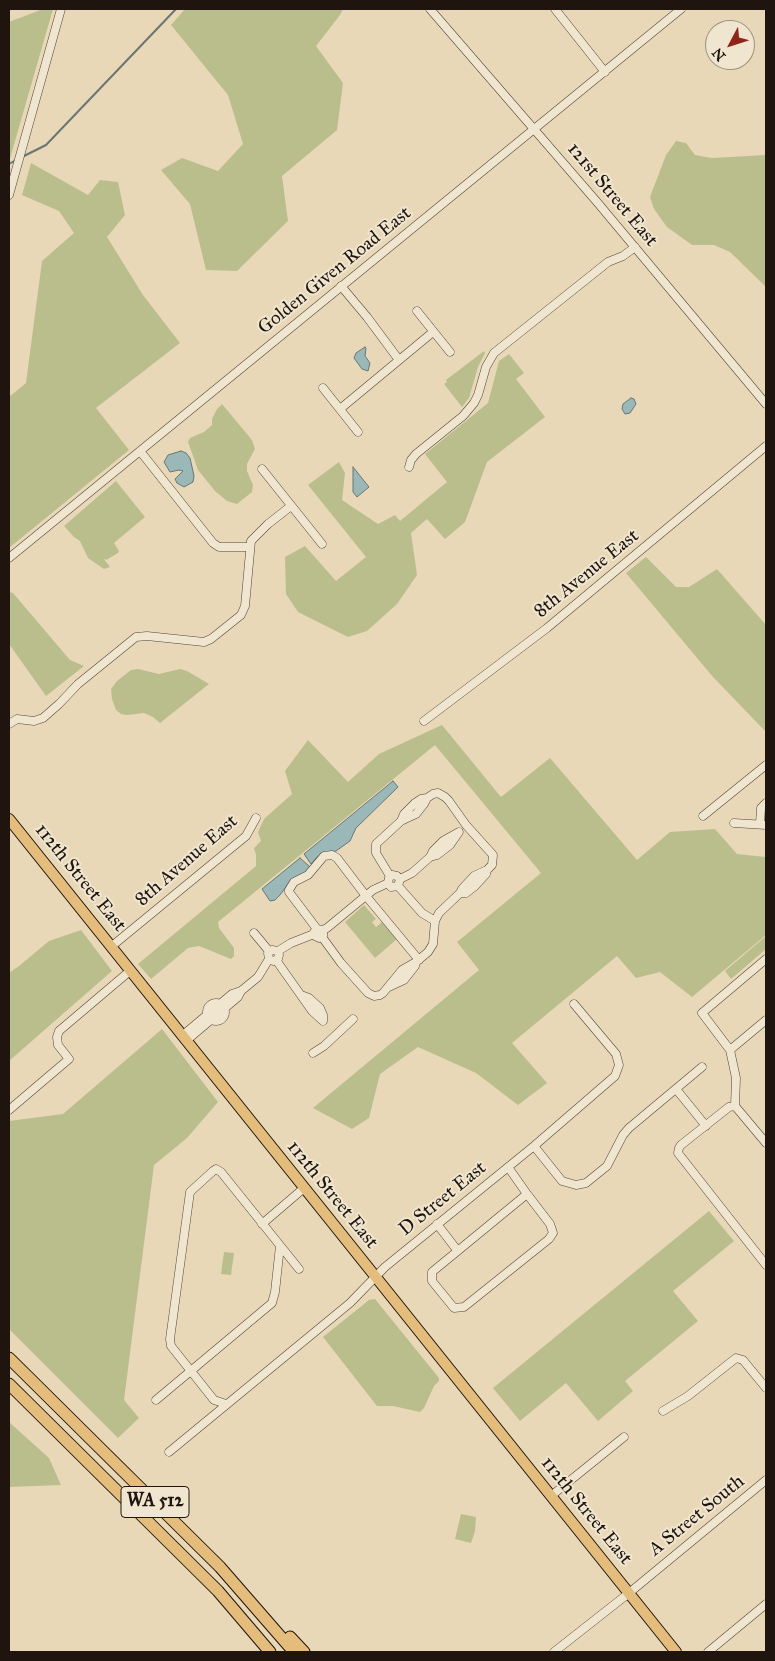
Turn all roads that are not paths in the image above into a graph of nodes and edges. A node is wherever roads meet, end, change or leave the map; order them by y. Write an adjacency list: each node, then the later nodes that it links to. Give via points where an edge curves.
1 (61, 9): 7 (street)
2 (430, 9): 6 (street, 121st Street East)
3 (555, 9): 5 (street)
4 (681, 9): 5 (street, Golden Given Road East)
5 (605, 72): 6 (street, Golden Given Road East)
6 (534, 129): 8 (street, 121st Street East); 9 (street, Golden Given Road East)
7 (9, 195)
8 (635, 247): 15 (street, 121st Street East); 20 (street, via 608,262 494,353 474,404 416,454)
9 (341, 286): 13 (street); 19 (street, Golden Given Road East)
10 (417, 311): 11 (street)
11 (433, 332): 12 (street); 13 (street)
12 (450, 352)
13 (399, 360): 16 (street)
14 (323, 388): 16 (street)
15 (766, 404)
16 (340, 409): 17 (street)
17 (358, 432)
18 (766, 446): 26 (street, 8th Avenue East, via 547,628)
19 (140, 451): 24 (street, via 213,543 219,547); 25 (street, Golden Given Road East)
20 (409, 467)
21 (262, 469): 22 (street)
22 (291, 506): 23 (street); 24 (street, via 253,538)
23 (322, 544)
24 (249, 547): 27 (street, via 246,606 212,639 204,642 136,637 78,684 43,718 34,721 17,719)
25 (9, 558)
26 (424, 721)
27 (9, 724)
28 (766, 765): 30 (street)
29 (766, 803): 35 (street, via 761,808)
30 (703, 816)
31 (256, 818): 42 (street, 8th Avenue East, via 246,836)
32 (9, 819): 42 (main road, 112th Street East)
33 (734, 823): 35 (street)
34 (466, 825): 36 (street, via 445,796 436,793 415,803 376,844 376,853); 37 (street, via 450,845); 39 (street, via 493,855 493,862 476,886 460,893 443,908)
35 (763, 825)
36 (389, 880): 37 (street, via 397,876); 38 (street)
37 (399, 883): 39 (street, via 422,913)
38 (366, 896): 40 (street); 40 (street, via 337,858 324,856 308,875 292,884 289,892); 45 (street)
39 (435, 921): 45 (street, via 433,944)
40 (319, 932): 43 (street, via 291,943); 45 (street, via 341,963 371,995 380,995 404,980)
41 (254, 933): 43 (street)
42 (112, 946): 46 (main road, 112th Street East)
43 (273, 956): 48 (street, via 238,997); 52 (street, via 312,1011)
44 (766, 959): 54 (street, via 702,1013)
45 (418, 961)
46 (131, 970): 53 (main road, 112th Street East); 59 (street, via 59,1031 58,1044 68,1059)
47 (574, 1004): 62 (street, D Street East, via 616,1054 615,1076)
48 (222, 1006): 49 (street, via 210,1005 207,1009); 49 (street, via 225,1014 222,1019 216,1021)
49 (209, 1017): 53 (street)
50 (353, 1018): 52 (street)
51 (766, 1020): 54 (street)
52 (334, 1035): 55 (street)
53 (185, 1038): 64 (main road, 112th Street East)
54 (730, 1050): 58 (street, via 736,1078)
55 (312, 1053)
56 (702, 1067): 57 (street)
57 (676, 1089): 60 (street); 62 (street, via 629,1128 607,1166 593,1179 580,1184 562,1181)
58 (735, 1106): 60 (street, via 729,1107); 61 (street)
59 (9, 1110)
60 (706, 1126): 70 (street, via 681,1145 678,1151 680,1158)
61 (766, 1143)
62 (534, 1146): 63 (street, D Street East)
63 (508, 1167): 65 (street); 67 (street, D Street East)
64 (304, 1188): 66 (street); 72 (main road, 112th Street East)
65 (527, 1194): 69 (street); 69 (street, via 550,1224 552,1233 549,1239 464,1307 454,1308 431,1276 434,1268)
66 (262, 1224): 68 (street); 74 (street, via 221,1172 216,1170 189,1195 170,1339 172,1349)
67 (436, 1224): 69 (street); 72 (street, D Street East)
68 (280, 1246): 71 (street); 74 (street, via 272,1303)
69 (457, 1250)
70 (766, 1265)
71 (299, 1269)
72 (376, 1277): 78 (street, D Street East, via 350,1303); 83 (main road, 112th Street East)
73 (9, 1358): 84 (highway, WA 512)
74 (190, 1371): 77 (street); 78 (street, via 214,1400)
75 (9, 1384): 85 (highway, WA 512)
76 (766, 1388): 79 (street, via 743,1360 736,1358 688,1396)
77 (156, 1400)
78 (226, 1404): 81 (street, D Street East)
79 (663, 1411)
80 (624, 1437): 83 (street)
81 (169, 1452)
82 (766, 1480): 86 (street, A Street South)
83 (551, 1496): 86 (main road, 112th Street East)
84 (220, 1567): 90 (highway, WA 512); 91 (highway)
85 (218, 1591): 88 (highway); 89 (highway, WA 512)
86 (629, 1593): 92 (street, A Street South); 93 (main road, 112th Street East)
87 (766, 1604): 94 (street)
88 (261, 1652)
89 (270, 1652)
90 (294, 1652)
91 (304, 1652)
92 (554, 1652)
93 (676, 1652)
94 (708, 1652)

